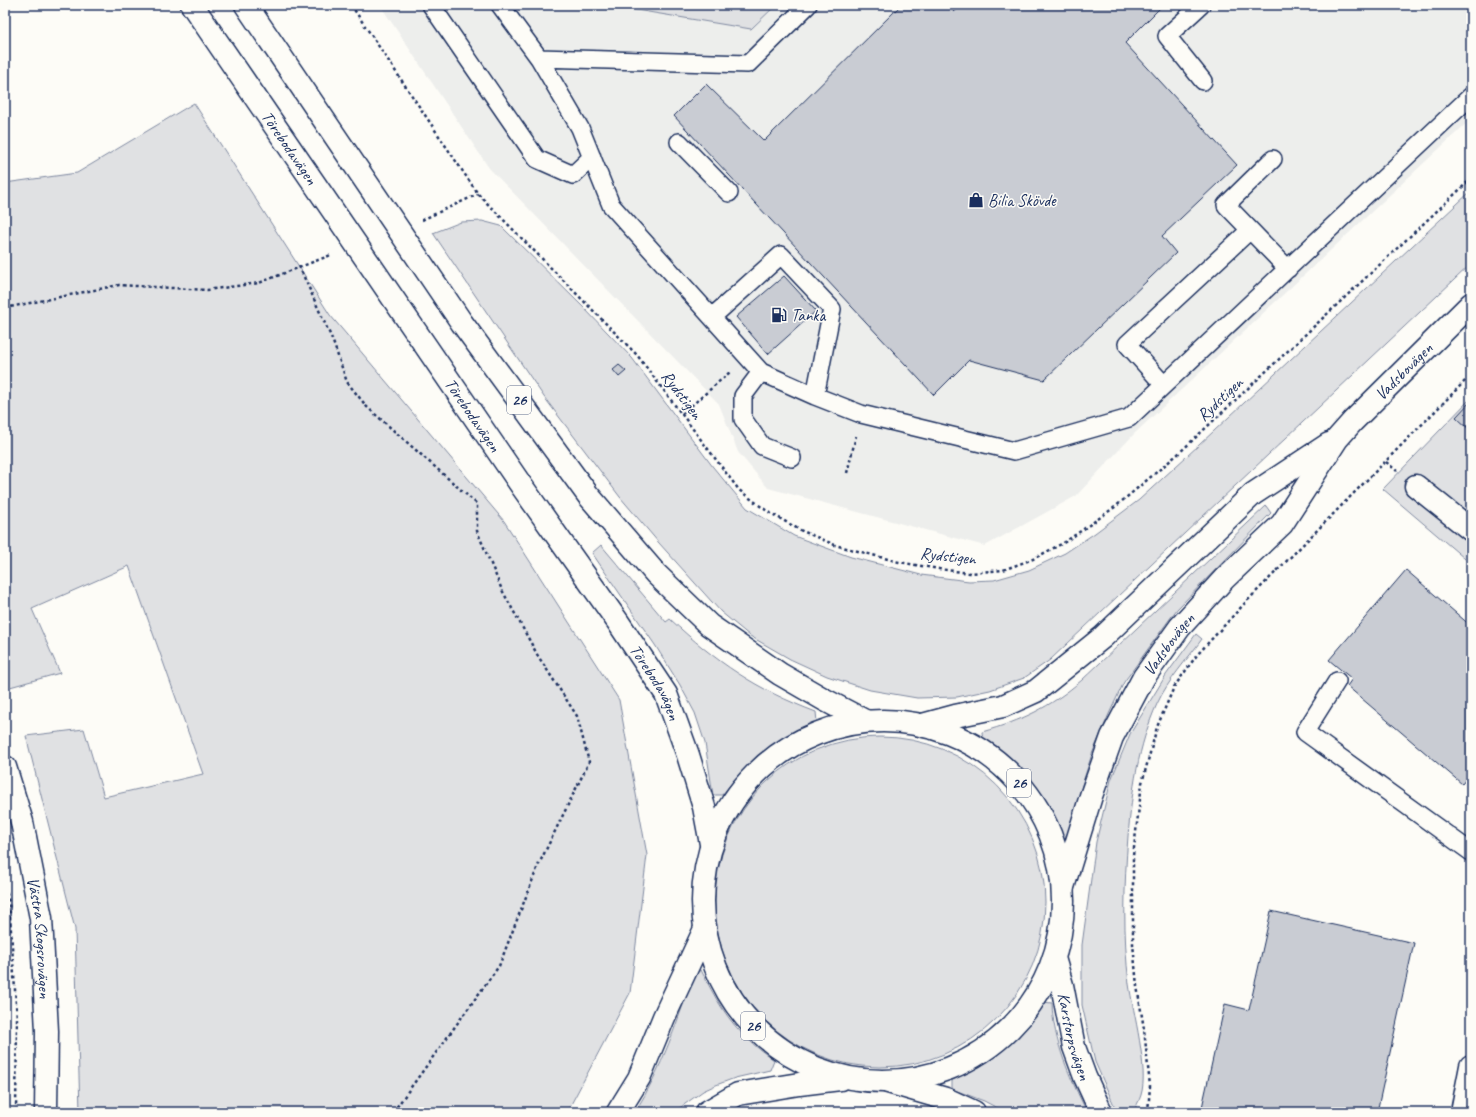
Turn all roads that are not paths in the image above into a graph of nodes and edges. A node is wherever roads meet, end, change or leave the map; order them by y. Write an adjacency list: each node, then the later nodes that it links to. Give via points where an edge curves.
1 (192, 5): 29 (main road, Törebodavägen / 26, via 666,694 704,808)
2 (246, 5): 26 (main road, 26, via 462,323 588,495 656,574 716,630 780,674)
3 (431, 5): 11 (lane, via 537,159 573,175)
4 (808, 5): 7 (lane, via 748,64)
5 (1201, 5): 8 (lane, via 1167,36)
6 (506, 9): 7 (lane)
7 (539, 58): 11 (lane, via 580,128)
8 (1203, 81)
9 (1471, 96): 15 (lane)
10 (679, 142): 13 (lane)
11 (592, 157): 17 (lane, via 612,205)
12 (1273, 159): 14 (lane, via 1226,205)
13 (729, 194)
14 (1250, 230): 15 (lane); 19 (lane, via 1127,344)
15 (1288, 269): 19 (lane)
16 (1471, 304): 21 (main road, Vadsbovägen)
17 (712, 317): 18 (lane); 20 (lane, via 781,255 832,309)
18 (761, 372): 20 (lane); 22 (lane, via 743,396 743,419 762,446)
19 (1164, 385): 20 (lane, via 1129,418 1014,451 861,414)
20 (815, 396)
21 (1337, 439): 27 (main road, Vadsbovägen, via 1253,494 1102,637 1036,691 1003,706); 31 (main road, Vadsbovägen, via 1282,524 1224,579 1180,627 1144,677 1112,737)
22 (792, 458)
23 (1416, 486): 24 (main road)
24 (1471, 530)
25 (1337, 681): 30 (lane, via 1305,732)
26 (866, 721): 27 (main road, 26); 29 (main road, 26, via 815,734 770,760 751,777 734,798)
27 (922, 725): 31 (main road, 26, via 965,740 1003,766 1019,782 1033,801 1053,842)
28 (5, 767): 37 (main road, Västra Skogsrovägen, via 22,822 41,918 47,1031)
29 (711, 844): 32 (main road, 26, via 702,887)
30 (1471, 852)
31 (1062, 887): 33 (main road, 26, via 1060,935)
32 (704, 931): 35 (main road, 26, via 712,961 725,989 742,1015 764,1037 789,1056 817,1069); 38 (main road, 26, via 639,1078)
33 (1054, 958): 36 (main road, 26, via 1029,1007 1011,1028 990,1046 967,1061 942,1071 915,1079); 41 (main road, Karstorpsvägen, via 1074,1047 1084,1077)
34 (1471, 1066): 42 (main road)
35 (847, 1078): 36 (main road, 26); 39 (main road, 26, via 738,1094)
36 (888, 1082): 40 (main road, via 946,1099)
37 (46, 1112)
38 (618, 1112)
39 (707, 1112)
40 (974, 1112)
41 (1101, 1112)
42 (1462, 1112)

